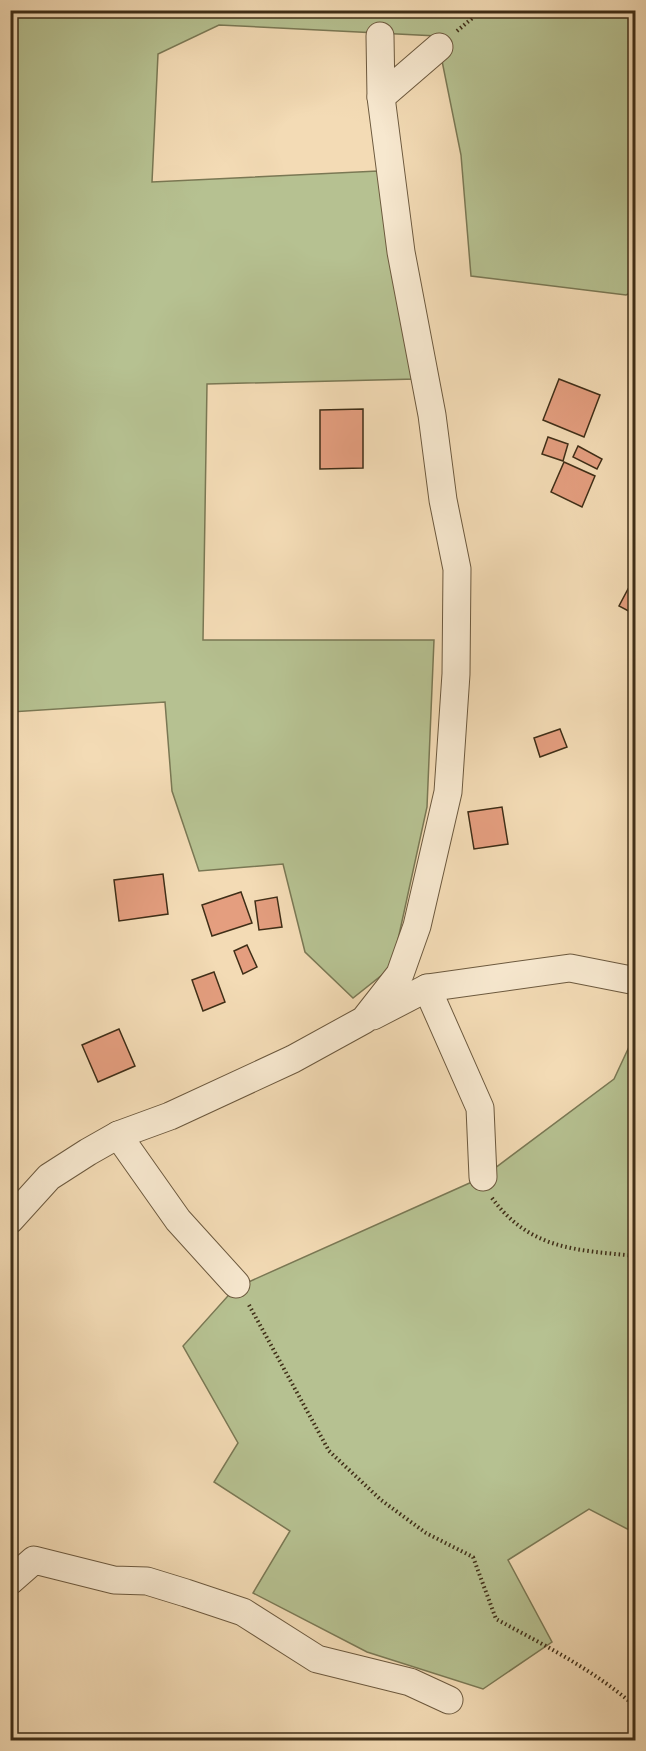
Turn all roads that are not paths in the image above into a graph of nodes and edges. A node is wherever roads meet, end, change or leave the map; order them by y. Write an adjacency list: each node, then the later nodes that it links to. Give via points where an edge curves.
1 (380, 36): 3 (street)
2 (439, 47): 3 (street)
3 (381, 97): 6 (street, via 401,252 457,569 458,617 448,792 417,926 400,974)
4 (636, 981): 5 (street, via 570,968)
5 (428, 988): 6 (street); 8 (street, via 480,1108)
6 (364, 1020): 7 (street, via 237,1085)
7 (118, 1135): 9 (street, via 49,1177); 10 (street, via 178,1220)
8 (483, 1177)
9 (10, 1220)
10 (236, 1284)
11 (10, 1581): 12 (street, via 34,1560 114,1580 147,1581 243,1612 317,1659 410,1682)
12 (449, 1700)

